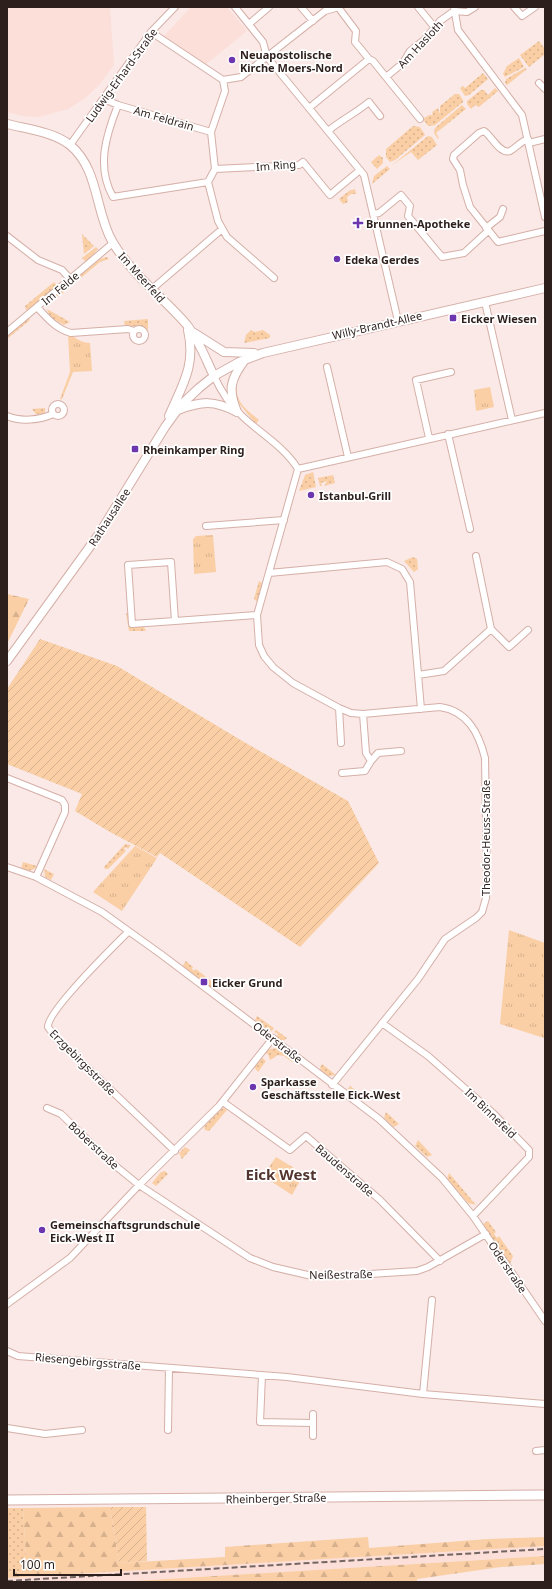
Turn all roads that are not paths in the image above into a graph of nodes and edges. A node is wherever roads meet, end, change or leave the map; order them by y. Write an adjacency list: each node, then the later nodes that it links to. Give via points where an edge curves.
1 (175, 7): 14 (street, Ludwig-Erhard-Straße)
2 (235, 7): 12 (street)
3 (269, 7): 12 (street)
4 (301, 7): 11 (street)
5 (338, 7): 11 (street, via 325,11); 16 (street, via 356,31 355,42)
6 (418, 7): 13 (street)
7 (475, 7): 10 (street, via 467,12)
8 (514, 7): 9 (street, via 522,16)
9 (535, 7)
10 (454, 9): 13 (street, Am Hasloth); 30 (street, via 458,30 519,109)
11 (312, 21): 15 (street)
12 (249, 24): 15 (street, via 263,42)
13 (435, 28): 17 (street, Am Hasloth, via 410,51 403,63)
14 (151, 32): 18 (street); 21 (street, Ludwig-Erhard-Straße)
15 (267, 57): 18 (street, via 241,77); 23 (street)
16 (369, 59): 17 (street); 23 (street)
17 (386, 76): 25 (street)
18 (223, 80): 28 (street, via 225,91)
19 (539, 83): 20 (street)
20 (545, 89)
21 (104, 99): 22 (street, Am Feldrain); 31 (street, Ludwig-Erhard-Straße)
22 (118, 105): 28 (street, Am Feldrain); 34 (street, via 106,136 104,162 106,181 113,197)
23 (309, 108): 27 (street)
24 (380, 116): 27 (street, via 369,102)
25 (420, 119)
26 (7, 124): 31 (street, Im Meerfeld, via 49,135)
27 (328, 131): 33 (street)
28 (211, 132): 32 (street)
29 (545, 139): 30 (street)
30 (528, 141): 37 (street); 38 (street, via 520,142 506,152 484,131 454,155 453,159 460,170 470,207)
31 (70, 145): 42 (street, Im Meerfeld, via 80,155 90,172 105,226)
32 (215, 169): 33 (street, Im Ring, via 299,165 303,162 330,195); 34 (street)
33 (360, 170): 36 (street, via 368,187)
34 (208, 182): 39 (street)
35 (503, 209): 38 (street, via 500,217)
36 (374, 214): 38 (street, via 379,213 401,195 410,206 408,216 442,257 464,253); 49 (street)
37 (545, 217)
38 (487, 229): 40 (street, via 498,242)
39 (221, 230): 43 (street); 46 (street)
40 (545, 231)
41 (7, 236): 44 (street, via 38,260 62,270)
42 (113, 243): 44 (street, Im Felde); 46 (street, Im Meerfeld)
43 (274, 278)
44 (70, 279): 48 (street, Im Felde)
45 (545, 288): 47 (street, Willy-Brandt-Allee)
46 (152, 289): 50 (street, Im Meerfeld)
47 (485, 302): 49 (street, Willy-Brandt-Allee); 63 (street)
48 (37, 307): 51 (street, via 50,322 71,333 128,329); 52 (street, Im Felde)
49 (398, 321): 53 (street, Willy-Brandt-Allee)
50 (189, 328): 53 (street, via 224,352); 57 (street, Im Meerfeld); 64 (street, via 189,369)
51 (134, 331)
52 (7, 332)
53 (263, 352): 54 (street, Willy-Brandt-Allee)
54 (244, 360): 57 (street, Willy-Brandt-Allee); 59 (street, via 234,374 231,384)
55 (327, 367): 67 (street)
56 (451, 372): 66 (street, via 416,380)
57 (214, 376): 58 (street, Rathausallee); 59 (street, via 224,397)
58 (178, 410): 59 (street, via 208,402); 64 (street, Rathausallee)
59 (237, 412): 68 (street, via 292,459)
60 (545, 413): 63 (street)
61 (53, 414): 62 (street, via 41,419)
62 (7, 416)
63 (512, 420): 65 (street)
64 (164, 428): 78 (street, Rathausallee, via 99,534)
65 (448, 434): 66 (street); 71 (street)
66 (429, 438): 67 (street)
67 (348, 457): 68 (street)
68 (298, 469): 69 (street, Theodor-Heuss-Straße)
69 (284, 520): 70 (street); 73 (street, Theodor-Heuss-Straße)
70 (206, 526)
71 (470, 529)
72 (476, 556): 76 (street)
73 (269, 573): 74 (street, Theodor-Heuss-Straße); 79 (street, via 387,562 402,569 410,582)
74 (257, 615): 75 (street); 80 (street, Theodor-Heuss-Straße, via 259,645 264,656 293,683)
75 (175, 621): 75 (street, via 171,562 128,565 132,624)
76 (491, 629): 77 (street, via 509,647); 79 (street, via 444,671)
77 (528, 630)
78 (7, 661)
79 (418, 675): 81 (street)
80 (339, 708): 82 (street, Theodor-Heuss-Straße); 83 (street)
81 (421, 709): 82 (street, Theodor-Heuss-Straße); 91 (street, Theodor-Heuss-Straße, via 452,709 475,730 480,741 484,758 486,898 482,912 445,939 418,979)
82 (363, 714): 85 (street, via 366,754)
83 (341, 743)
84 (401, 750): 85 (street, via 378,753)
85 (371, 761): 86 (street, via 365,771)
86 (342, 773)
87 (7, 778): 89 (street, via 62,800 65,805 65,812)
88 (7, 867): 89 (street, Oderstraße)
89 (36, 878): 90 (street, Oderstraße, via 102,912)
90 (128, 932): 92 (street, Oderstraße); 96 (street, Erzgebirgsstraße, via 80,981 51,1016 48,1027 56,1038)
91 (382, 1023): 93 (street, Theodor-Heuss-Straße); 98 (street, Im Binnefeld, via 428,1056 494,1114 528,1150 529,1158)
92 (273, 1038): 93 (street, Oderstraße); 94 (street)
93 (332, 1085): 98 (street, Oderstraße, via 379,1119 411,1148 442,1178)
94 (223, 1102): 96 (street); 100 (street, Baudenstraße, via 290,1150 306,1136 380,1200)
95 (47, 1108): 97 (street, Boberstraße, via 61,1114 107,1159)
96 (175, 1151): 97 (street)
97 (139, 1185): 100 (street, Neißestraße, via 250,1258 273,1267 312,1276 342,1276 417,1271); 102 (street, via 70,1258)
98 (473, 1216): 99 (street, Oderstraße)
99 (486, 1234): 100 (street, Neißestraße); 103 (street, Oderstraße)
100 (440, 1261)
101 (432, 1300): 107 (street)
102 (7, 1304)
103 (545, 1321)
104 (7, 1351): 105 (street, Riesengebirgsstraße, via 18,1356)
105 (169, 1368): 106 (street, Riesengebirgsstraße); 113 (street)
106 (262, 1375): 107 (street, Riesengebirgsstraße); 110 (street, via 260,1422)
107 (423, 1394): 108 (street, Riesengebirgsstraße)
108 (545, 1404)
109 (313, 1414): 110 (street)
110 (313, 1423): 114 (street)
111 (7, 1428): 112 (street, via 45,1434)
112 (82, 1430)
113 (168, 1430)
114 (313, 1436)
115 (545, 1450): 116 (street)
116 (536, 1451)
117 (545, 1495): 118 (main road, Rheinberger Straße)
118 (7, 1500)

